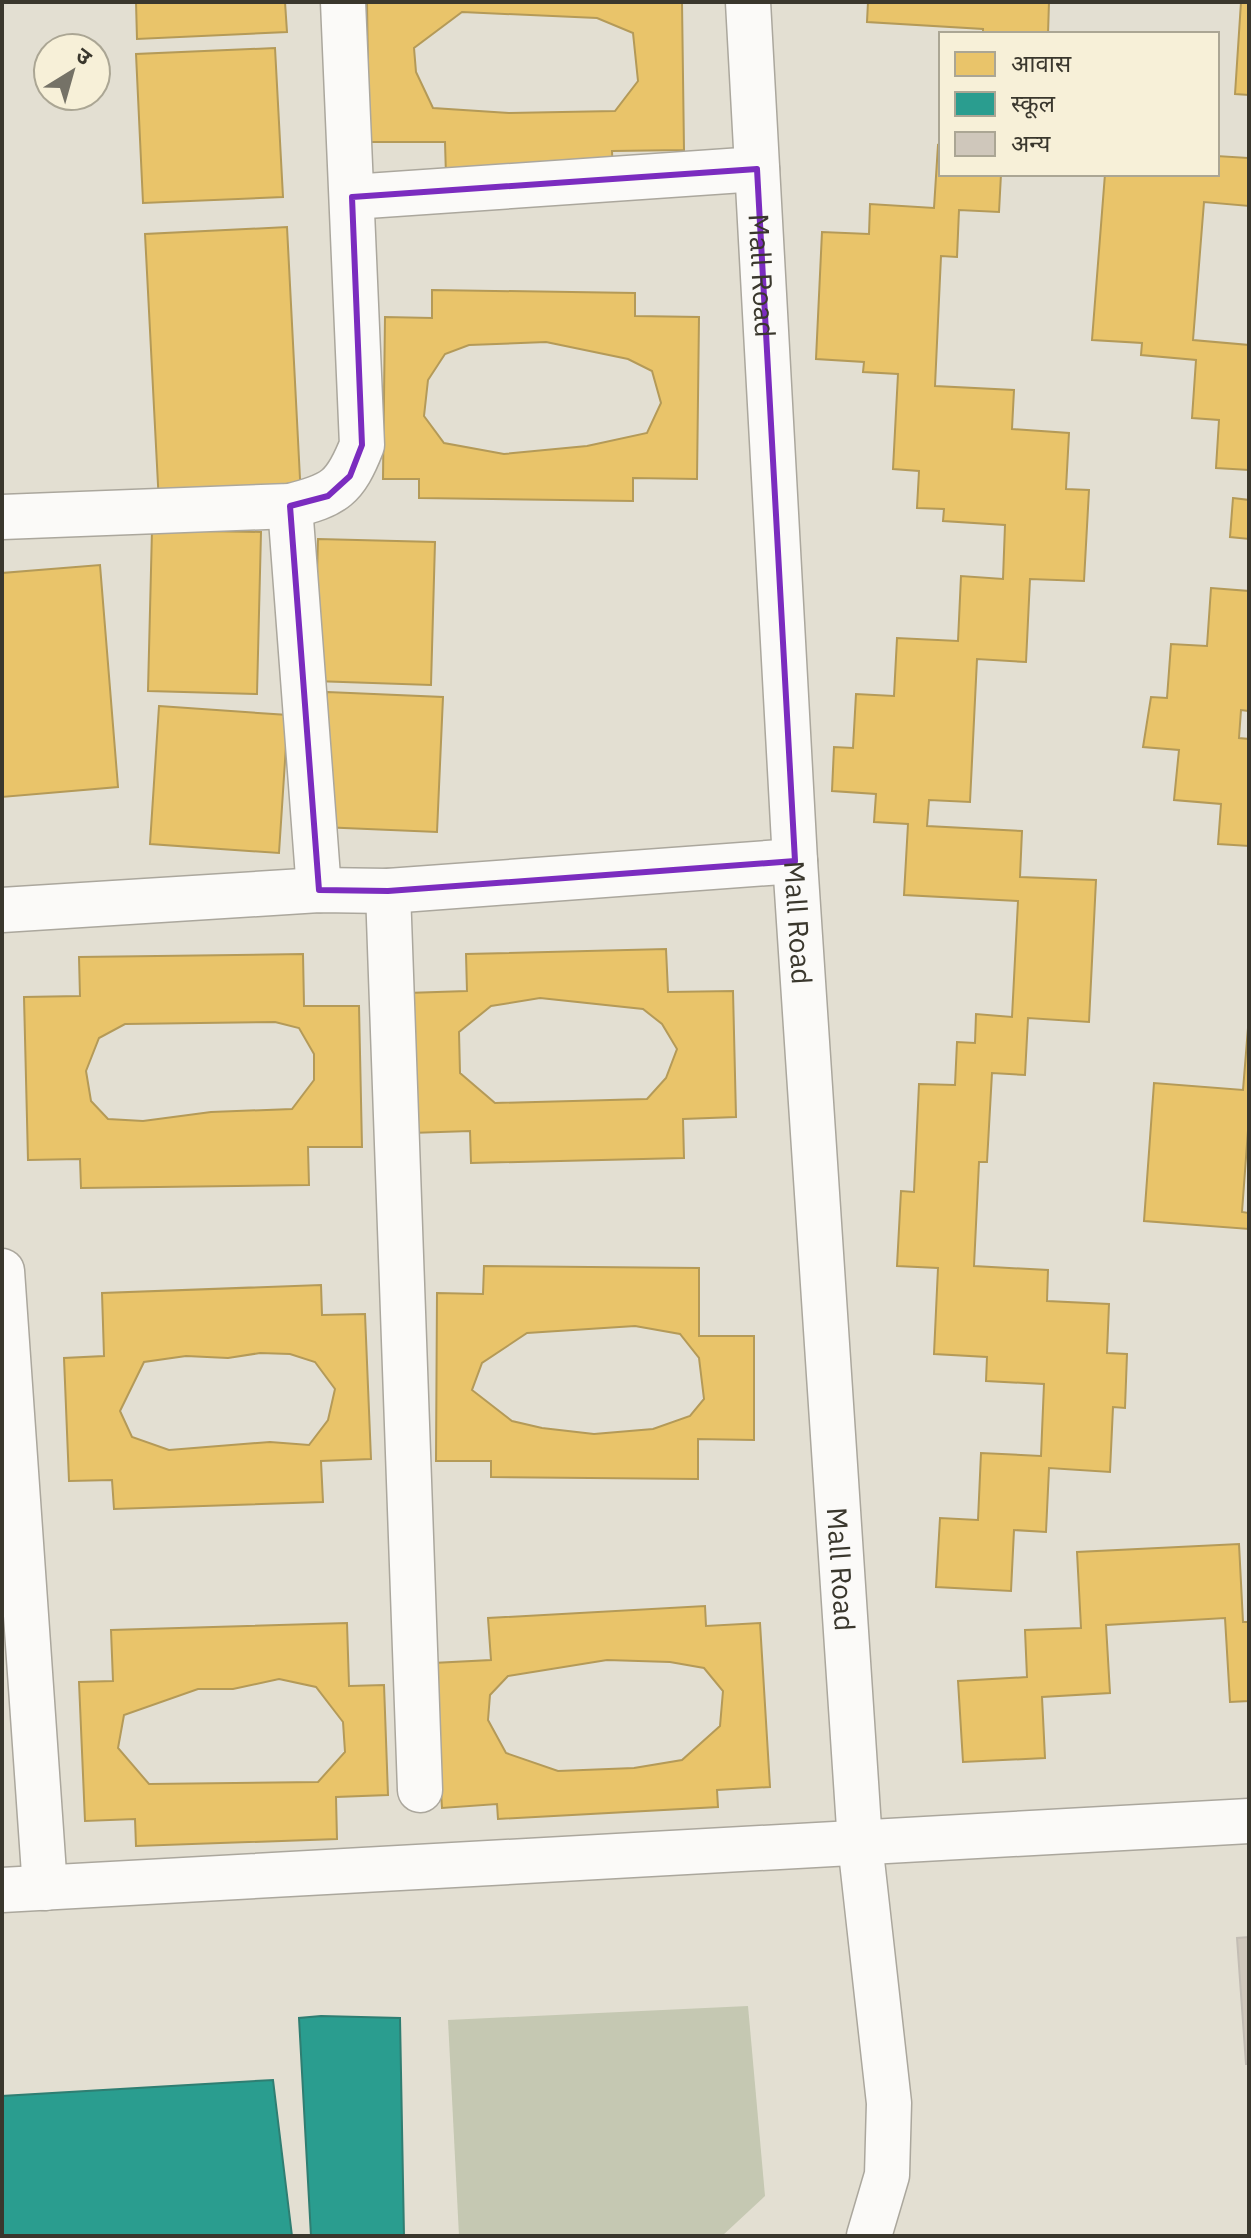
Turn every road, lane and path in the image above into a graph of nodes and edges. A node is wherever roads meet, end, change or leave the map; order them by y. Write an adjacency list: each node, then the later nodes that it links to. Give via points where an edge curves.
1 (343, 2): 4 (street)
2 (748, 2): 3 (street, Mall Road)
3 (757, 169): 4 (street); 7 (street, Mall Road)
4 (352, 197): 5 (street, via 362,445 350,476 328,496)
5 (290, 506): 6 (street); 8 (street)
6 (2, 517)
7 (795, 861): 9 (street); 14 (street, Mall Road)
8 (319, 890): 9 (street); 10 (street)
9 (388, 891): 12 (street)
10 (2, 910)
11 (2, 1271): 15 (street)
12 (420, 1790)
13 (1249, 1821): 14 (street)
14 (860, 1843): 15 (street); 17 (street, Mall Road, via 889,2103 887,2175)
15 (45, 1888): 16 (street)
16 (2, 1890)
17 (869, 2236)

